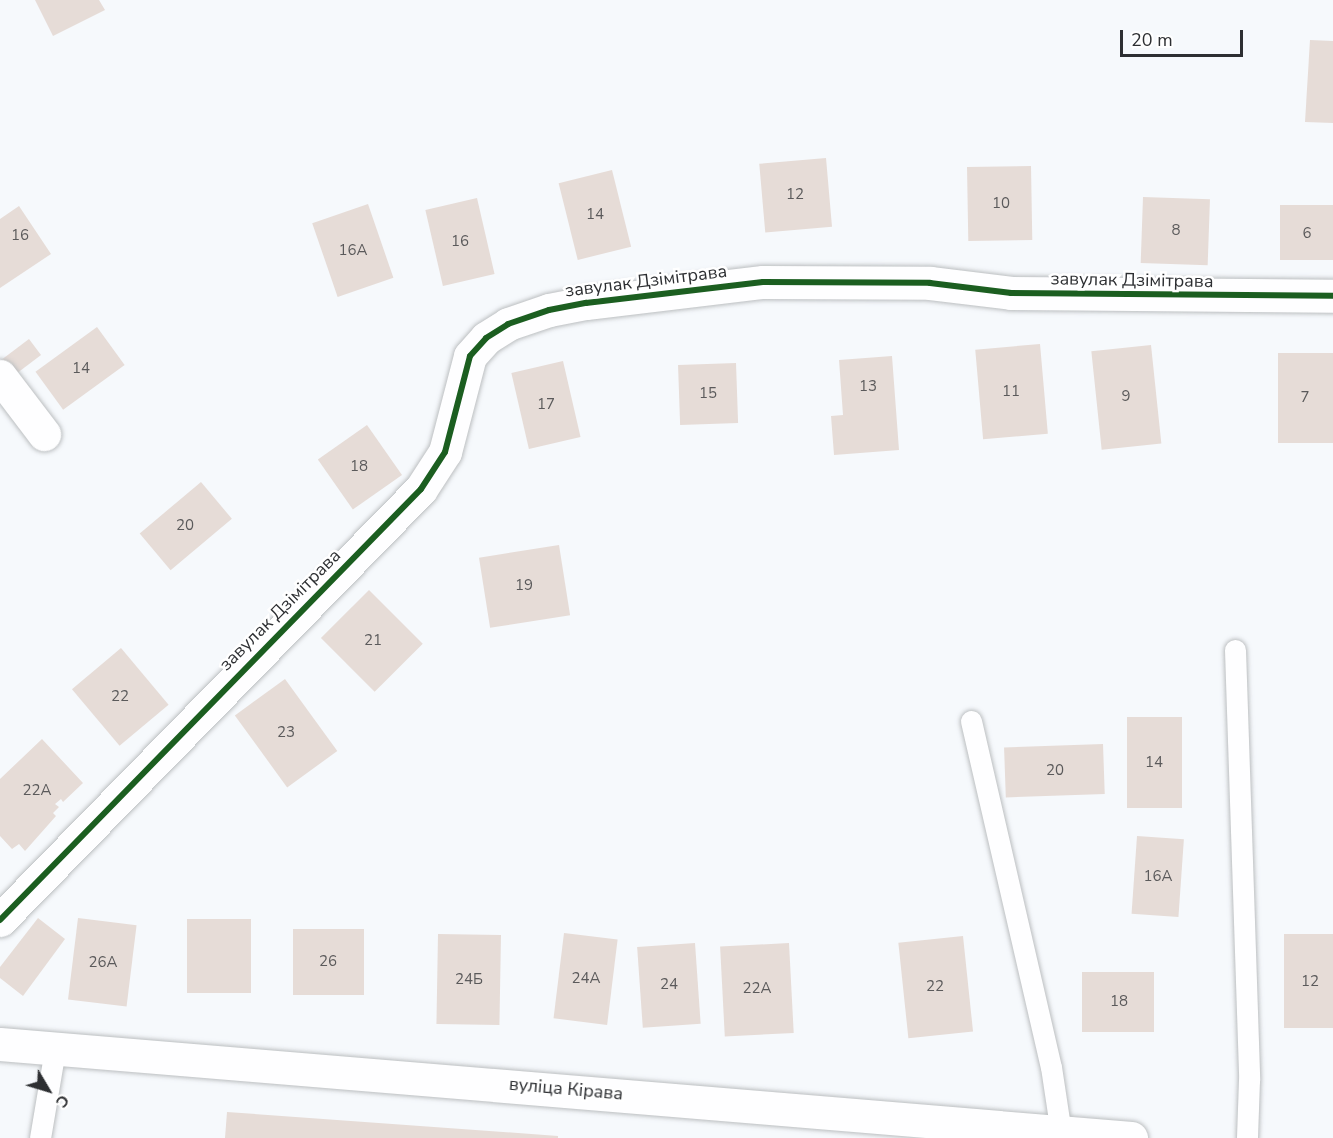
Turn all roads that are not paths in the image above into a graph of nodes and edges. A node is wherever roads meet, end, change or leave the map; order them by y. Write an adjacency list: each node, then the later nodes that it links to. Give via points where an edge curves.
1 (1333, 296): 6 (street, завулак Дзімітрава, via 1033,294 930,283 763,282 549,309 508,324 486,338 470,356 445,452 421,489)
2 (0, 376): 3 (street)
3 (45, 434)
4 (1235, 650): 12 (lane, via 1249,1080)
5 (971, 722): 9 (lane, via 1051,1067)
6 (0, 920)
7 (0, 1044): 8 (street, вуліца Кірава)
8 (56, 1049): 9 (street, вуліца Кірава, via 559,1088); 10 (lane)
9 (1061, 1133): 11 (street, вуліца Кірава)
10 (40, 1138)
11 (1131, 1138)
12 (1247, 1138)

